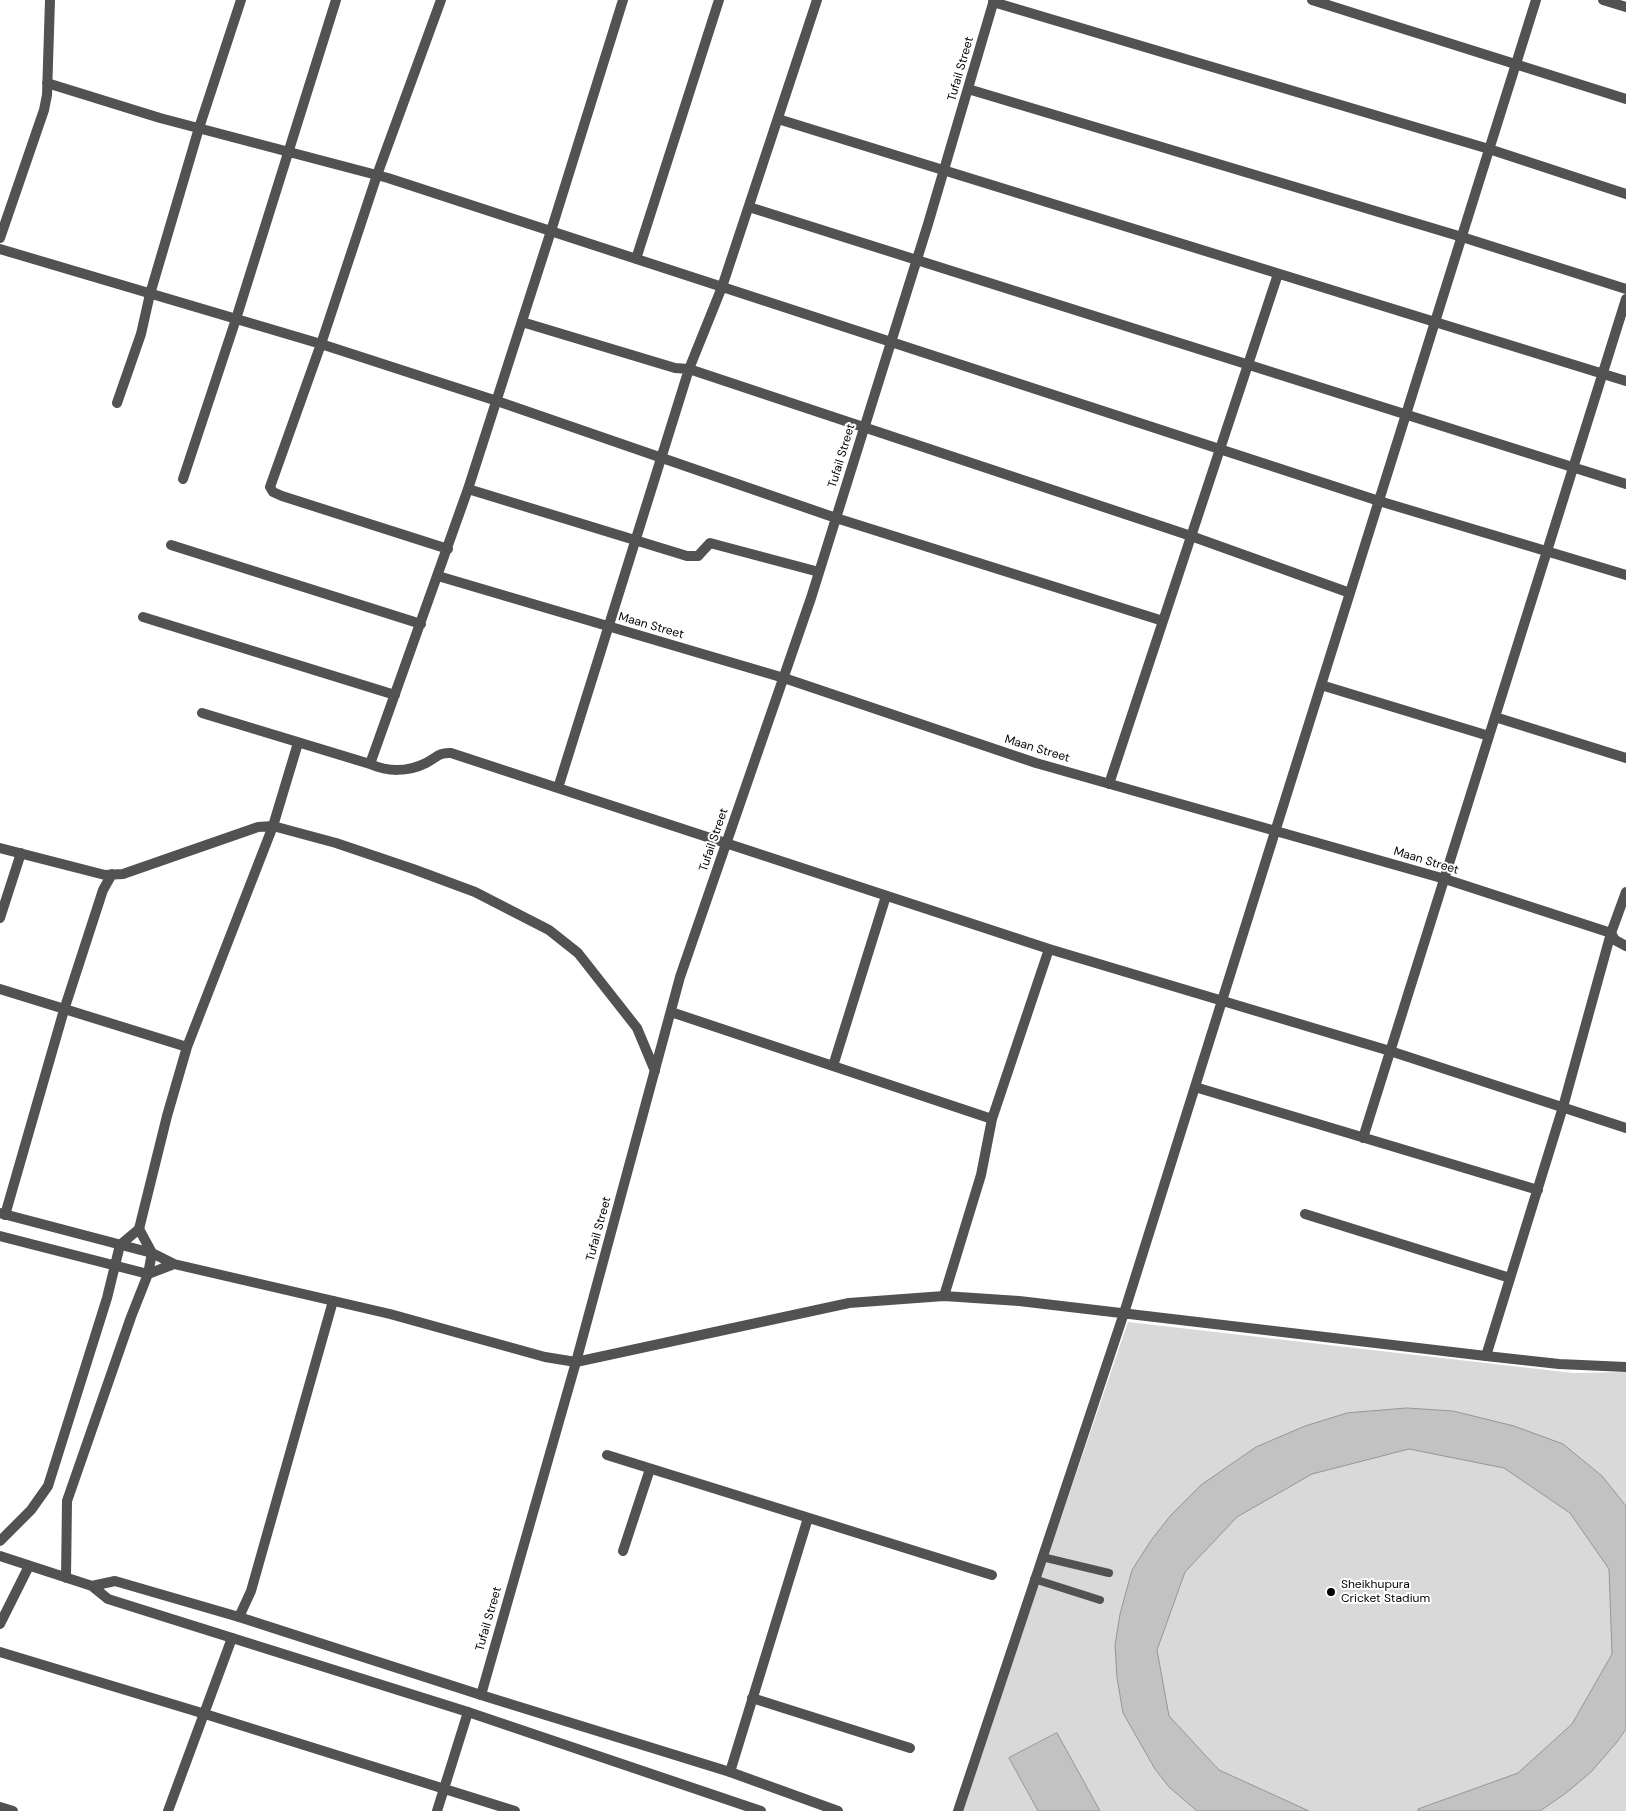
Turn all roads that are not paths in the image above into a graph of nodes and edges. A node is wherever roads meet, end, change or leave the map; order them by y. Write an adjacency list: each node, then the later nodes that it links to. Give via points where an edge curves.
1 (50, 0): 14 (street)
2 (241, 0): 18 (street)
3 (336, 0): 20 (street)
4 (441, 0): 22 (street)
5 (623, 0): 25 (street)
6 (719, 0): 29 (street)
7 (817, 0): 17 (street)
8 (1312, 0): 13 (street)
9 (1536, 0): 13 (street)
10 (1603, 0): 12 (street)
11 (994, 1): 15 (street, Tufail Street); 19 (street)
12 (1626, 7)
13 (1516, 64): 16 (street); 19 (street)
14 (47, 83): 18 (street); 27 (street, via 44,110)
15 (968, 89): 21 (street, Tufail Street); 26 (street)
16 (1626, 99)
17 (778, 119): 21 (street); 24 (street)
18 (199, 128): 20 (street); 34 (street)
19 (1489, 150): 23 (street); 26 (street)
20 (288, 151): 22 (street); 36 (street)
21 (944, 170): 30 (street, Tufail Street); 31 (street)
22 (377, 175): 25 (street); 40 (street)
23 (1626, 194)
24 (749, 207): 30 (street); 32 (street)
25 (551, 232): 29 (street); 38 (street)
26 (1462, 237): 33 (street); 37 (street)
27 (0, 238)
28 (0, 250): 34 (street)
29 (636, 259): 32 (street)
30 (917, 260): 39 (street, Tufail Street); 41 (street)
31 (1278, 274): 37 (street); 41 (street)
32 (722, 287): 39 (street); 42 (street)
33 (1626, 289)
34 (150, 294): 36 (street); 46 (street, via 141,334)
35 (1626, 298): 43 (street)
36 (236, 319): 40 (street); 52 (street)
37 (1435, 321): 43 (street); 47 (street)
38 (522, 322): 42 (street, via 675,368); 45 (street)
39 (891, 342): 48 (street, Tufail Street); 49 (street)
40 (321, 344): 45 (street); 60 (street, via 271,490)
41 (1248, 364): 47 (street); 49 (street)
42 (690, 368): 48 (street); 50 (street)
43 (1603, 373): 44 (street); 51 (street)
44 (1626, 381)
45 (497, 401): 50 (street); 54 (street)
46 (117, 403)
47 (1407, 414): 51 (street); 55 (street)
48 (865, 427): 56 (street, Tufail Street); 57 (street)
49 (1220, 449): 55 (street); 57 (street)
50 (662, 458): 56 (street); 58 (street)
51 (1573, 467): 53 (street); 61 (street)
52 (183, 479)
53 (1626, 484)
54 (468, 489): 58 (street); 60 (street)
55 (1379, 501): 61 (street); 65 (street)
56 (836, 518): 62 (street, Tufail Street); 67 (street)
57 (1191, 536): 65 (street); 67 (street)
58 (636, 541): 62 (street, via 694,557 710,542); 69 (street)
59 (171, 545): 68 (street)
60 (448, 549): 64 (street)
61 (1546, 551): 63 (street); 74 (street)
62 (819, 572): 70 (street, Tufail Street)
63 (1626, 575)
64 (438, 576): 68 (street); 69 (street, Maan Street)
65 (1350, 593): 71 (street)
66 (143, 617): 72 (street)
67 (1163, 621): 79 (street)
68 (421, 624): 72 (street)
69 (610, 627): 70 (street, Maan Street); 80 (street)
70 (784, 678): 79 (street, Maan Street, via 1036,763); 83 (street, Tufail Street)
71 (1321, 685): 75 (street); 82 (street)
72 (395, 695): 78 (street)
73 (202, 713): 76 (street)
74 (1495, 717): 75 (street); 77 (street)
75 (1489, 736): 87 (street)
76 (298, 742): 78 (street); 81 (street)
77 (1626, 758)
78 (370, 764): 80 (street, via 385,769 407,769 424,764 443,752 451,753)
79 (1109, 784): 82 (street, Maan Street)
80 (558, 788): 83 (street)
81 (273, 826): 86 (street, via 258,827 123,874); 98 (street); 101 (street, via 336,843 475,892 550,930 578,953 637,1028)
82 (1276, 830): 87 (street, Maan Street); 95 (street)
83 (726, 843): 89 (street); 97 (street, Tufail Street)
84 (0, 848): 85 (street)
85 (21, 853): 86 (street, via 105,875); 90 (street)
86 (112, 874): 96 (street, via 103,890)
87 (1445, 878): 91 (street, Maan Street); 99 (street)
88 (1626, 892): 91 (street)
89 (886, 896): 93 (street); 100 (street)
90 (0, 918)
91 (1611, 933): 92 (street, Maan Street, via 1615,940); 103 (street)
92 (1626, 946)
93 (1049, 949): 95 (street); 104 (street)
94 (0, 989): 96 (street)
95 (1222, 1002): 99 (street); 102 (street)
96 (64, 1010): 98 (street); 108 (street)
97 (671, 1012): 100 (street); 101 (street, Tufail Street)
98 (188, 1047): 110 (street)
99 (1390, 1051): 103 (street); 106 (street)
100 (833, 1066): 104 (street)
101 (655, 1071): 122 (street, Tufail Street)
102 (1195, 1087): 106 (street); 120 (street)
103 (1563, 1107): 105 (street); 107 (street)
104 (992, 1120): 118 (street, via 980,1175)
105 (1626, 1128)
106 (1363, 1138): 107 (street)
107 (1538, 1190): 117 (street)
108 (2, 1214): 112 (street)
109 (1305, 1214): 117 (street)
110 (139, 1229): 112 (street); 113 (street)
111 (0, 1236): 115 (street)
112 (120, 1246): 113 (street); 115 (street)
113 (152, 1253): 114 (street); 116 (street)
114 (174, 1264): 116 (street); 119 (street)
115 (114, 1266): 116 (street); 127 (street, via 48,1486 31,1510)
116 (148, 1274): 134 (street, via 67,1501)
117 (1510, 1278): 121 (street)
118 (944, 1296): 120 (street); 122 (street, via 849,1303)
119 (333, 1301): 122 (street); 138 (street, via 251,1591)
120 (1124, 1313): 121 (street); 130 (street)
121 (1486, 1356): 123 (street)
122 (576, 1362): 142 (street, Tufail Street)
123 (1626, 1367)
124 (607, 1455): 125 (street)
125 (650, 1469): 126 (street); 128 (street)
126 (808, 1518): 133 (street); 143 (street)
127 (0, 1541)
128 (623, 1551)
129 (0, 1556): 131 (street)
130 (1042, 1557): 132 (lane); 135 (street)
131 (29, 1566): 134 (street); 139 (street)
132 (1109, 1574)
133 (992, 1575)
134 (66, 1578): 136 (street)
135 (1034, 1579): 137 (lane); 156 (street)
136 (92, 1586): 138 (street, via 115,1581); 140 (street, via 108,1599)
137 (1100, 1600)
138 (239, 1617): 142 (street)
139 (0, 1624)
140 (232, 1638): 144 (street); 145 (street)
141 (0, 1652): 145 (street)
142 (480, 1695): 147 (street)
143 (752, 1698): 146 (street); 147 (street)
144 (468, 1712): 148 (street); 154 (street)
145 (205, 1714): 148 (street); 151 (street)
146 (910, 1748)
147 (730, 1772): 155 (street)
148 (444, 1789): 152 (street); 153 (street)
149 (0, 1807): 150 (street)
150 (13, 1811)
151 (168, 1811)
152 (437, 1811)
153 (516, 1811)
154 (761, 1811)
155 (838, 1811)
156 (958, 1811)

